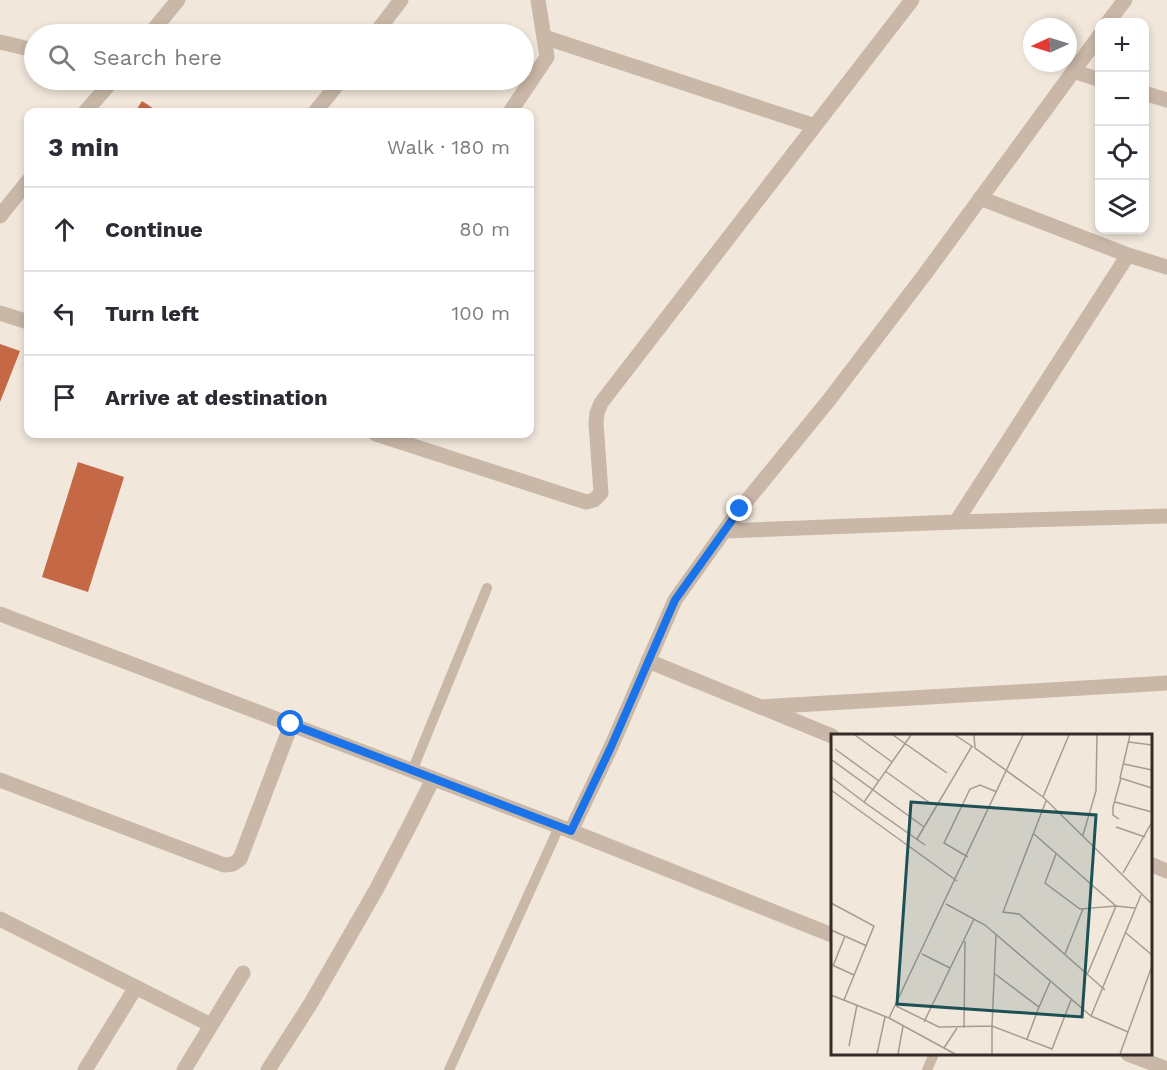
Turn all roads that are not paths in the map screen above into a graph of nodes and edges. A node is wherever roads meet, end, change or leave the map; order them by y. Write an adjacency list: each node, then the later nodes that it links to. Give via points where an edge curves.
1 (178, 0): 7 (street)
2 (401, 0): 8 (street)
3 (538, 0): 9 (street)
4 (912, 0): 26 (street)
5 (1125, 0): 6 (street)
6 (1111, 18)
7 (158, 24)
8 (383, 24)
9 (544, 37): 16 (street, via 547,57); 26 (street)
10 (0, 42): 12 (street)
11 (1095, 42): 13 (street)
12 (24, 48)
13 (1077, 66)
14 (1072, 72): 28 (street)
15 (1076, 72): 17 (street)
16 (534, 76)
17 (1095, 78)
18 (105, 90): 23 (street)
19 (333, 90): 24 (street)
20 (525, 90): 25 (street)
21 (1149, 95): 22 (street)
22 (1167, 100)
23 (89, 108)
24 (318, 108)
25 (513, 108)
26 (815, 126): 34 (street, via 601,403 596,423 601,493 594,500 586,502)
27 (24, 187): 29 (street)
28 (980, 198): 30 (street); 37 (street, via 829,400)
29 (0, 216)
30 (1128, 255): 31 (street); 36 (street)
31 (1167, 267)
32 (0, 313): 33 (street)
33 (24, 321)
34 (388, 438)
35 (1167, 516): 36 (street)
36 (956, 522): 37 (street)
37 (724, 531): 40 (street, via 675,600)
38 (487, 588): 45 (lane)
39 (0, 614): 43 (street)
40 (648, 661): 42 (street); 48 (street, via 611,747)
41 (1167, 683): 42 (street)
42 (760, 707): 44 (street)
43 (291, 724): 45 (street); 47 (street, via 240,859 233,864 224,865)
44 (831, 736)
45 (412, 771): 46 (street)
46 (433, 779): 48 (street); 61 (street, via 312,1004)
47 (0, 780)
48 (565, 829): 52 (street); 62 (lane)
49 (1152, 865): 50 (street)
50 (1167, 871)
51 (0, 919): 54 (street)
52 (831, 935)
53 (243, 973): 55 (street)
54 (136, 987): 55 (street); 59 (street)
55 (211, 1024): 60 (street)
56 (933, 1055): 63 (lane)
57 (1133, 1055): 58 (street)
58 (1167, 1069)
59 (85, 1070)
60 (184, 1070)
61 (268, 1070)
62 (448, 1070)
63 (927, 1070)

